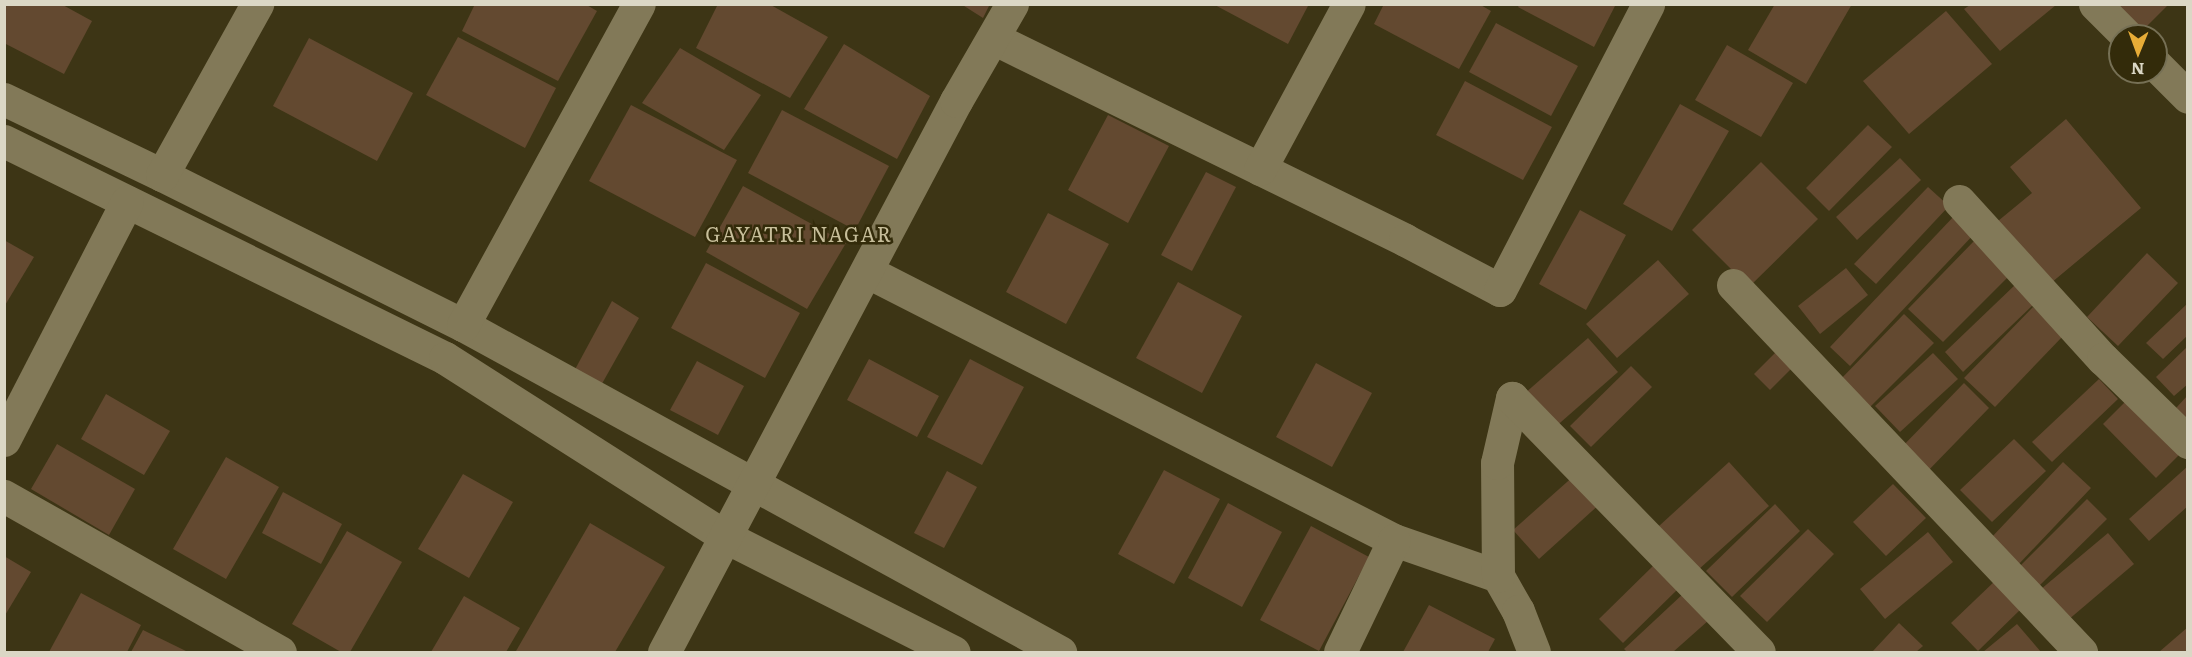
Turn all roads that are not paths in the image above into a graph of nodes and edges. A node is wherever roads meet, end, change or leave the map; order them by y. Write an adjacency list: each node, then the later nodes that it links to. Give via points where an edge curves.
1 (257, 4): 14 (street)
2 (639, 4): 19 (street)
3 (1012, 4): 8 (street)
4 (1349, 4): 13 (street)
5 (1648, 4): 13 (street, via 1500,290)
6 (2095, 4): 7 (street)
7 (2115, 24)
8 (993, 38): 13 (street); 17 (street)
9 (2168, 77): 10 (street)
10 (2187, 96)
11 (4, 99): 14 (street)
12 (4, 141): 16 (street)
13 (1260, 169)
14 (162, 175): 19 (street)
15 (1959, 201): 21 (street, via 2103,359)
16 (127, 202): 20 (street); 24 (street, via 445,358)
17 (868, 272): 22 (street); 25 (street)
18 (1733, 285): 34 (street)
19 (463, 325): 22 (street)
20 (4, 440)
21 (2187, 442)
22 (754, 486): 24 (street); 30 (street)
23 (4, 496): 27 (street)
24 (726, 537): 28 (street); 29 (street)
25 (1394, 540): 26 (street); 31 (street)
26 (1498, 576): 32 (street, via 1518,611); 33 (street, via 1497,463 1512,398)
27 (280, 652)
28 (664, 652)
29 (954, 652)
30 (1060, 652)
31 (1340, 652)
32 (1534, 652)
33 (1759, 652)
34 (2081, 652)

